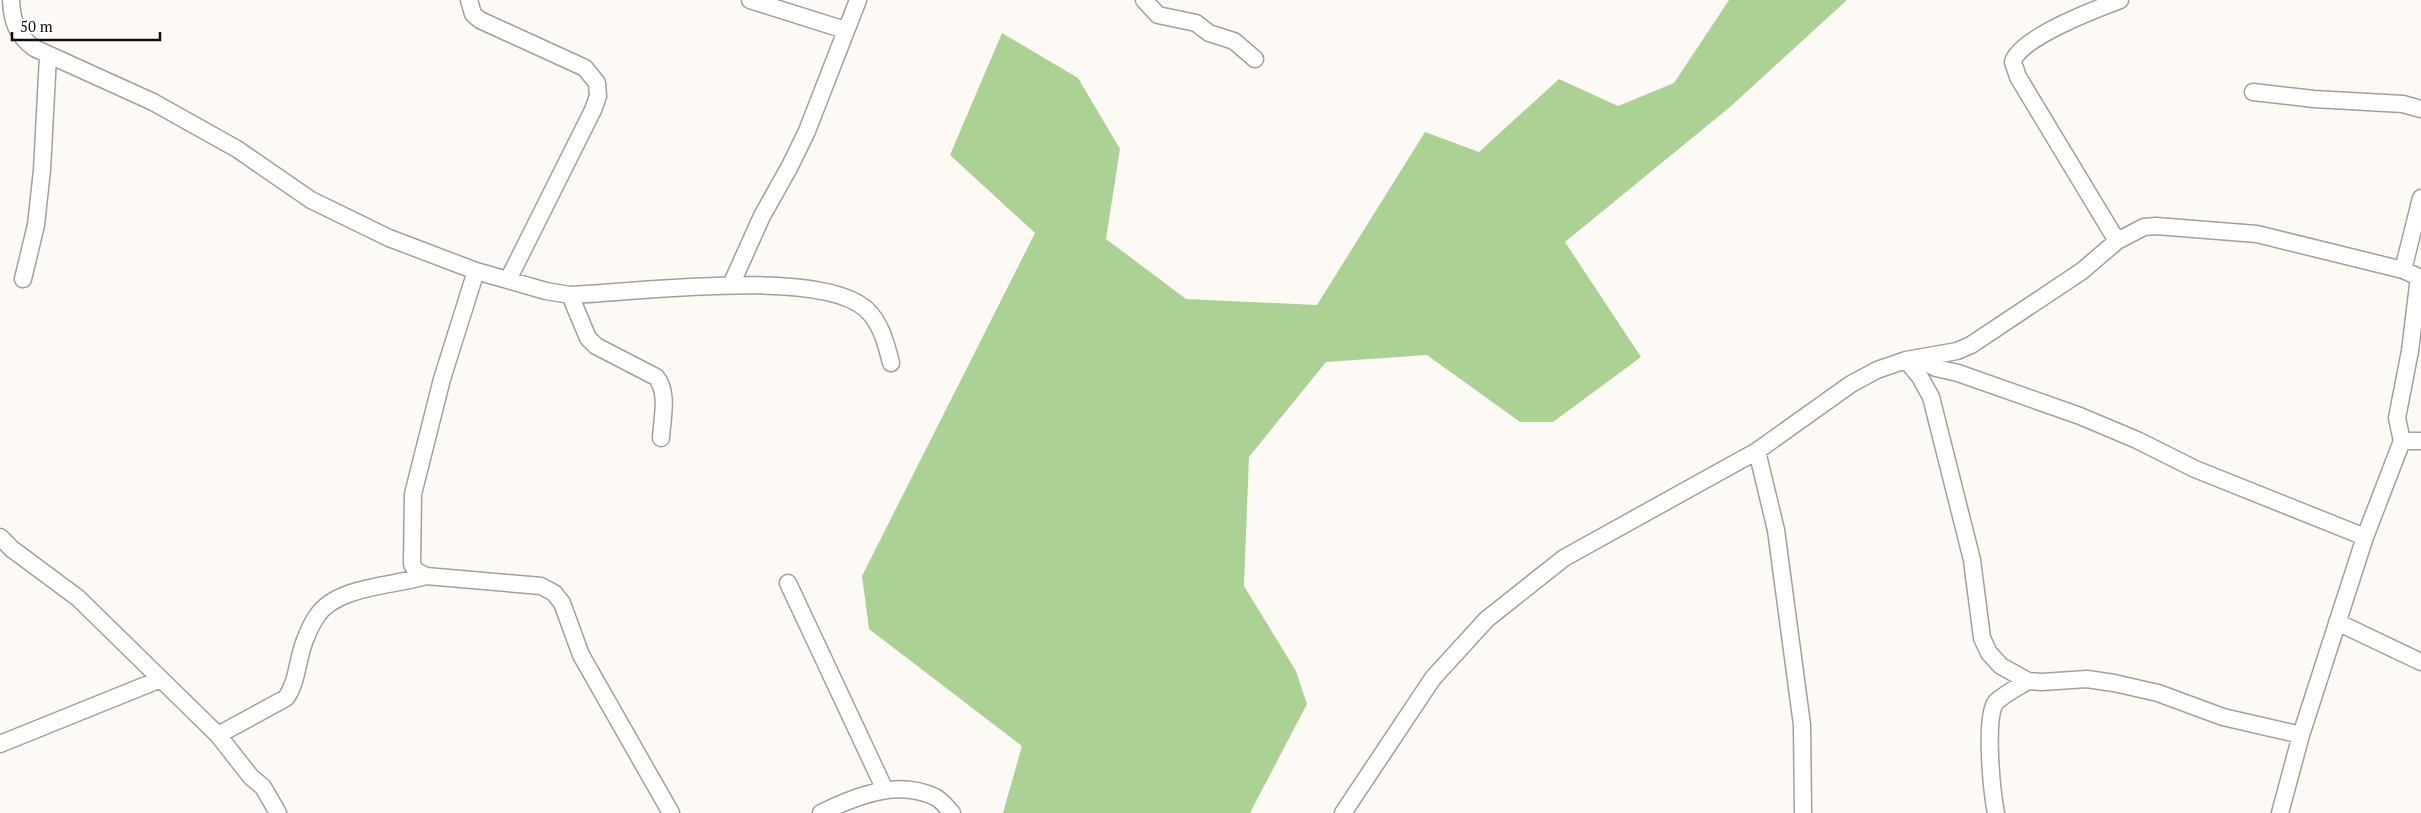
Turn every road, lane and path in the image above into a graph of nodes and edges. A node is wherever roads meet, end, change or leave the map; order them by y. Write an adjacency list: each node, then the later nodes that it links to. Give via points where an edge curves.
1 (11, 0): 7 (street)
2 (469, 0): 19 (street, via 473,14 480,20 585,68 597,83 598,96 593,110)
3 (750, 0): 8 (street)
4 (858, 0): 8 (street)
5 (1144, 0): 10 (street, via 1158,15 1196,23 1209,34 1234,41)
6 (2120, 0): 14 (street, via 2083,14 2028,43 2018,50 2013,62 2018,77)
7 (6, 18): 9 (street, via 24,40)
8 (845, 30): 20 (street, via 807,131 762,216)
9 (48, 56): 16 (street, via 185,119 311,200 389,238); 18 (street, via 36,225)
10 (1255, 59)
11 (2254, 92): 12 (street, via 2403,104)
12 (2421, 109)
13 (2421, 198): 15 (street)
14 (2117, 241): 15 (street, via 2134,230 2156,226 2257,234); 22 (street, via 2082,271 1971,345 1957,351)
15 (2403, 270): 17 (street)
16 (476, 271): 19 (street); 30 (street, via 442,379 413,494 412,564 416,571)
17 (2420, 278): 25 (street, via 2397,418)
18 (23, 279)
19 (508, 280): 21 (street)
20 (731, 285): 21 (street); 23 (street, via 828,291 848,297 866,309 882,330)
21 (570, 295): 24 (street, via 588,338 596,346 660,382 663,393)
22 (1911, 359): 27 (street, via 1877,370 1851,384); 29 (street, via 1958,372 2080,416 2195,469); 35 (street, via 1931,397 1972,560 1982,638 1989,654 2001,666)
23 (891, 363)
24 (662, 438)
25 (2402, 441): 26 (street); 29 (street)
26 (2421, 441)
27 (1757, 451): 44 (street, via 1564,558 1487,619 1433,678); 45 (street, via 1776,530 1802,725)
28 (0, 537): 34 (street, via 78,598)
29 (2365, 537): 32 (street)
30 (426, 576): 36 (street, via 356,592 333,601 317,615 304,642 292,689 286,698); 41 (street, via 542,586 554,593 566,612 581,655)
31 (788, 584): 39 (street)
32 (2337, 622): 33 (street); 37 (street)
33 (2421, 662)
34 (161, 679): 36 (street); 38 (street)
35 (2028, 681): 37 (street, via 2087,679 2114,683 2158,693 2223,717); 46 (street, via 1997,701 1990,712)
36 (218, 734): 40 (street, via 251,777 263,787)
37 (2300, 735): 47 (street)
38 (0, 744)
39 (885, 790): 42 (street, via 850,798); 43 (street, via 915,791 937,798)
40 (278, 813)
41 (671, 813)
42 (821, 813)
43 (952, 813)
44 (1344, 813)
45 (1803, 813)
46 (1996, 813)
47 (2280, 813)

